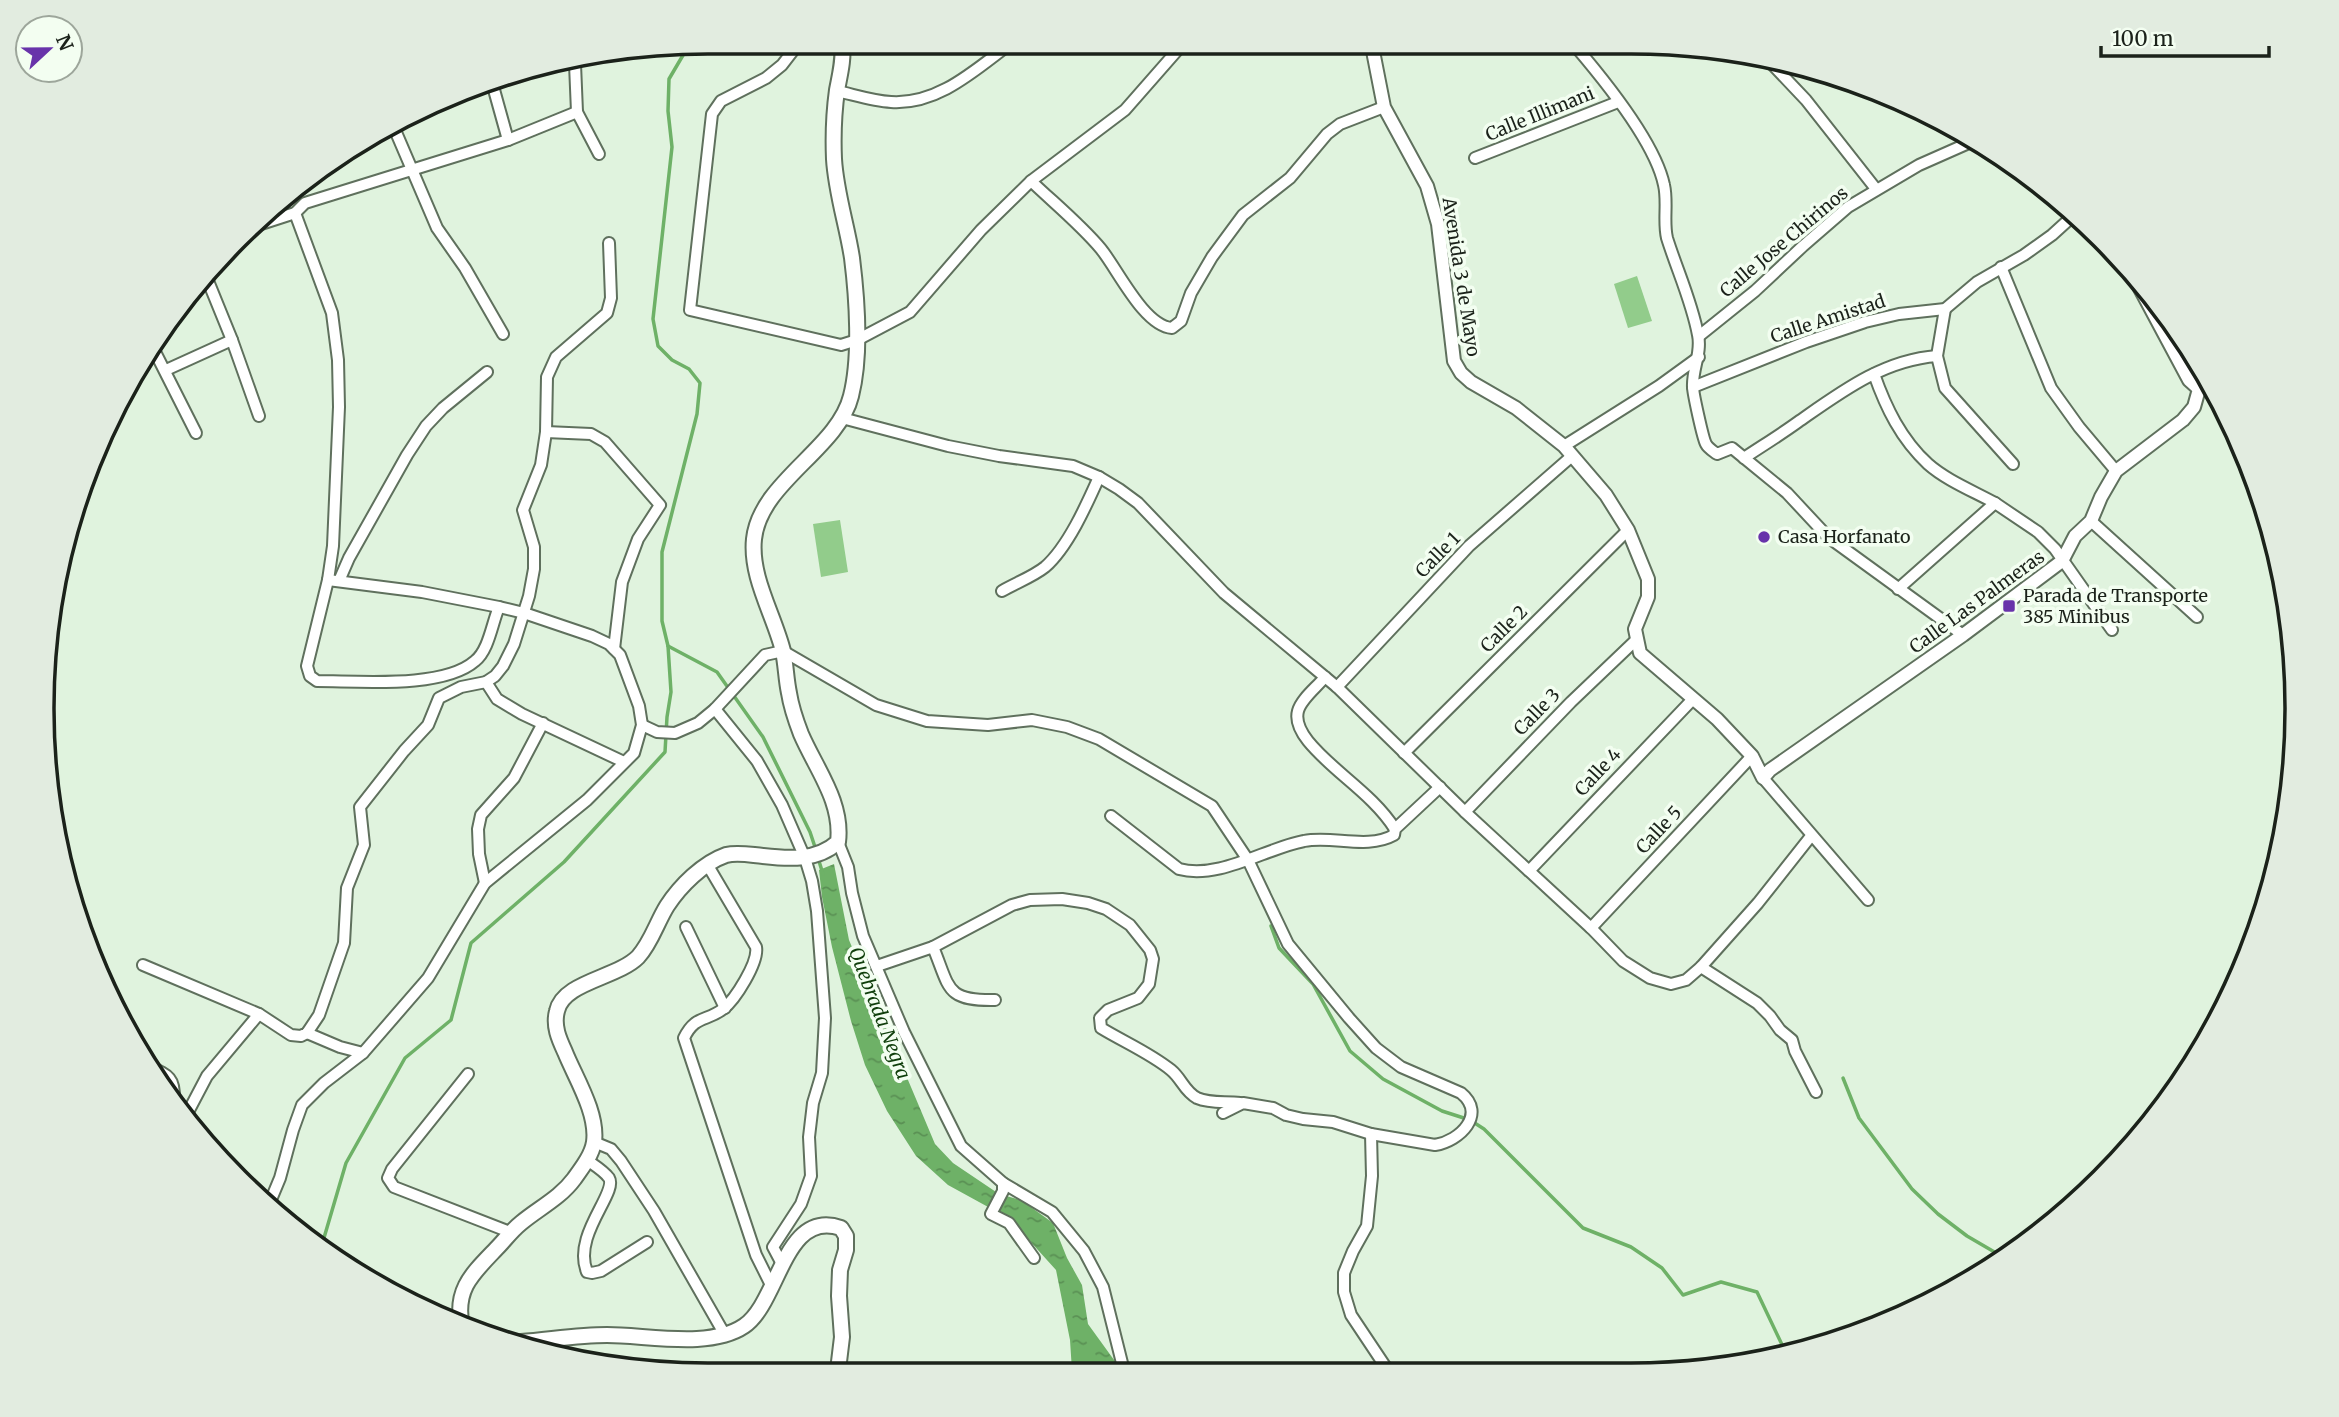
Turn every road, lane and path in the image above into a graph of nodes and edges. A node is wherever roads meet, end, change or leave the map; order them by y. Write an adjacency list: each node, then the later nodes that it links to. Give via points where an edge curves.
1 (790, 54): 33 (street, via 766,78 721,101 712,114 690,310 841,345)
2 (844, 54): 10 (main road)
3 (996, 54): 10 (street, via 956,84 910,102)
4 (1174, 54): 20 (street, via 1125,110)
5 (1374, 54): 12 (street, Avenida 3 de Mayo)
6 (1582, 54): 11 (street)
7 (575, 68): 13 (street)
8 (1780, 72): 21 (street)
9 (494, 90): 15 (street)
10 (837, 91): 33 (main road, via 834,160 852,258)
11 (1618, 102): 18 (street, Calle Illimani); 31 (street, via 1658,162 1665,187 1666,235)
12 (1384, 107): 20 (street, via 1340,124 1290,178 1243,215 1212,257 1181,321 1172,328 1148,314 1101,249); 45 (street, Avenida 3 de Mayo, via 1427,186 1438,224 1454,361 1471,382 1516,408)
13 (577, 112): 15 (street); 17 (street)
14 (397, 134): 19 (street)
15 (508, 140): 19 (street)
16 (1963, 145): 21 (street, Calle Jose Chirinos)
17 (599, 154)
18 (1475, 158)
19 (413, 171): 22 (street, via 305,203); 30 (street, via 437,228)
20 (1031, 181): 33 (street, via 910,312)
21 (1876, 190): 31 (street, Calle Jose Chirinos, via 1830,222)
22 (295, 213): 23 (street); 54 (street, via 337,336)
23 (274, 220)
24 (2067, 221): 26 (street)
25 (610, 243): 43 (street, via 607,313 556,357 547,377)
26 (2001, 267): 28 (street); 48 (street, via 2051,387)
27 (210, 285): 32 (street)
28 (1945, 309): 35 (street); 40 (street, Calle Amistad, via 1865,322)
29 (2157, 320): 48 (street, Calle Las Palmeras, via 2189,380 2199,389 2194,407 2183,420)
30 (503, 334)
31 (1699, 336): 36 (street)
32 (232, 341): 37 (street); 41 (street)
33 (858, 341): 42 (main road, via 851,396)
34 (158, 356): 37 (street)
35 (1937, 356): 39 (street, via 1903,362); 47 (street, via 1945,388)
36 (1699, 357): 40 (street); 45 (street, Calle 1)
37 (166, 370): 44 (street)
38 (487, 372): 54 (street, via 426,426)
39 (1874, 374): 46 (street); 50 (street, via 1903,437 1930,465)
40 (1693, 387): 46 (street, via 1707,447 1717,454 1732,448)
41 (259, 416)
42 (842, 418): 49 (street, via 948,446 1073,466); 64 (main road, via 776,492 754,537 755,564)
43 (546, 432): 58 (street, via 541,465 523,510 534,548); 63 (street, via 591,434 605,442 660,505 638,539 622,582)
44 (196, 433)
45 (1568, 451): 52 (street, Avenida 3 de Mayo, via 1606,495); 67 (street, Calle 1, via 1469,546)
46 (1744, 458): 55 (street, via 1787,493 1828,537)
47 (2013, 464)
48 (2116, 471): 51 (street, Calle Las Palmeras)
49 (1099, 477): 56 (street, via 1056,555 1035,574); 65 (street, via 1138,503 1224,593)
50 (1995, 503): 53 (street, via 2038,532); 55 (street)
51 (2091, 522): 53 (street, Calle Las Palmeras, via 2075,536); 59 (street)
52 (1628, 530): 62 (street, Avenida 3 de Mayo, via 1648,579); 72 (street, Calle 2)
53 (2062, 561): 60 (street); 61 (street, Calle Las Palmeras)
54 (334, 580): 57 (street); 57 (street, via 307,666 317,681 408,682 450,673 476,661)
55 (1898, 589): 61 (street)
56 (1002, 590)
57 (499, 607): 58 (street)
58 (524, 613): 63 (street, via 592,636); 66 (street, via 503,666)
59 (2197, 617)
60 (2112, 630)
61 (1963, 635): 75 (street, Calle Las Palmeras)
62 (1636, 640): 68 (street, via 1640,653); 77 (street, Calle 3)
63 (614, 649): 71 (street, via 626,669)
64 (783, 652): 69 (street, via 765,655); 81 (main road, via 789,695 840,825); 83 (street, via 876,705 905,715 988,726 1032,720 1099,740 1212,806)
65 (1325, 677): 67 (street); 79 (street, via 1300,705 1300,729)
66 (486, 682): 70 (street, via 497,699); 97 (street, via 439,698 428,725 360,807 364,845 347,888 344,943 320,1015)
67 (1337, 687): 72 (street)
68 (1693, 699): 73 (street); 85 (street, Calle 4)
69 (719, 705): 71 (street, via 698,723 675,733 657,733); 82 (street, via 757,761)
70 (543, 723): 74 (street); 86 (street, via 514,778 481,815 479,854)
71 (642, 724): 74 (street, via 634,753)
72 (1404, 752): 76 (street)
73 (1752, 756): 75 (street); 89 (street, Calle 5)
74 (624, 762): 86 (street, via 587,800)
75 (1763, 778): 80 (street)
76 (1440, 787): 77 (street); 79 (street)
77 (1465, 812): 85 (street)
78 (1111, 816): 83 (street, via 1180,869 1191,872)
79 (1395, 829): 83 (street, via 1394,835 1375,842 1317,838)
80 (1811, 836): 87 (street); 93 (street)
81 (834, 846): 82 (main road); 92 (street, via 848,867 863,936)
82 (809, 857): 84 (main road, via 742,853); 112 (street, via 822,957 822,1073 809,1137 811,1176 801,1204 773,1247)
83 (1248, 860): 104 (street, via 1288,944 1376,1048 1401,1067 1469,1099 1470,1120 1462,1132 1443,1143 1426,1145)
84 (707, 864): 95 (street, via 758,955); 105 (main road, via 668,905 638,956 569,993 557,1009 555,1025 588,1105)
85 (1530, 871): 89 (street)
86 (485, 883): 98 (street, via 428,978)
87 (1868, 900)
88 (686, 927): 95 (street)
89 (1591, 928): 93 (street, via 1623,961 1650,978 1671,984 1686,980)
90 (933, 947): 92 (street); 94 (street, via 951,991 958,997); 101 (street, via 1030,900 1062,899 1106,909 1130,925 1153,960 1149,984 1138,998 1108,1010 1100,1018 1101,1028 1175,1073 1185,1090 1199,1098)
91 (143, 965): 96 (street)
92 (877, 966): 107 (street, via 961,1146)
93 (1701, 967): 100 (street, via 1770,1016 1792,1040)
94 (995, 1000)
95 (725, 1008): 113 (street, via 699,1019 684,1038 756,1255)
96 (259, 1014): 97 (street, via 291,1035); 102 (street, via 207,1076)
97 (307, 1032): 98 (street)
98 (363, 1053): 108 (street, via 302,1105)
99 (468, 1074): 109 (street, via 388,1178 394,1187)
100 (1816, 1092)
101 (1243, 1103): 103 (street); 104 (street, via 1334,1122)
102 (190, 1108)
103 (1223, 1114)
104 (1371, 1135): 119 (street, via 1373,1176 1367,1226 1344,1273 1344,1292 1351,1315)
105 (594, 1142): 106 (main road); 115 (street, via 611,1149 634,1180)
106 (587, 1160): 109 (main road, via 552,1201); 110 (street, via 610,1183 587,1233 587,1272 601,1271)
107 (1003, 1187): 111 (street, via 991,1214 1009,1223); 118 (street, via 1052,1212 1084,1251 1103,1287)
108 (273, 1196)
109 (510, 1232): 114 (main road, via 468,1279)
110 (647, 1242)
111 (1034, 1258)
112 (782, 1264): 113 (main road); 117 (main road, via 810,1230 832,1225 846,1236 840,1270)
113 (772, 1287): 115 (main road, via 748,1324)
114 (459, 1313)
115 (725, 1335): 116 (main road, via 701,1339 604,1335)
116 (540, 1340)
117 (839, 1363)
118 (1122, 1363)
119 (1383, 1363)

